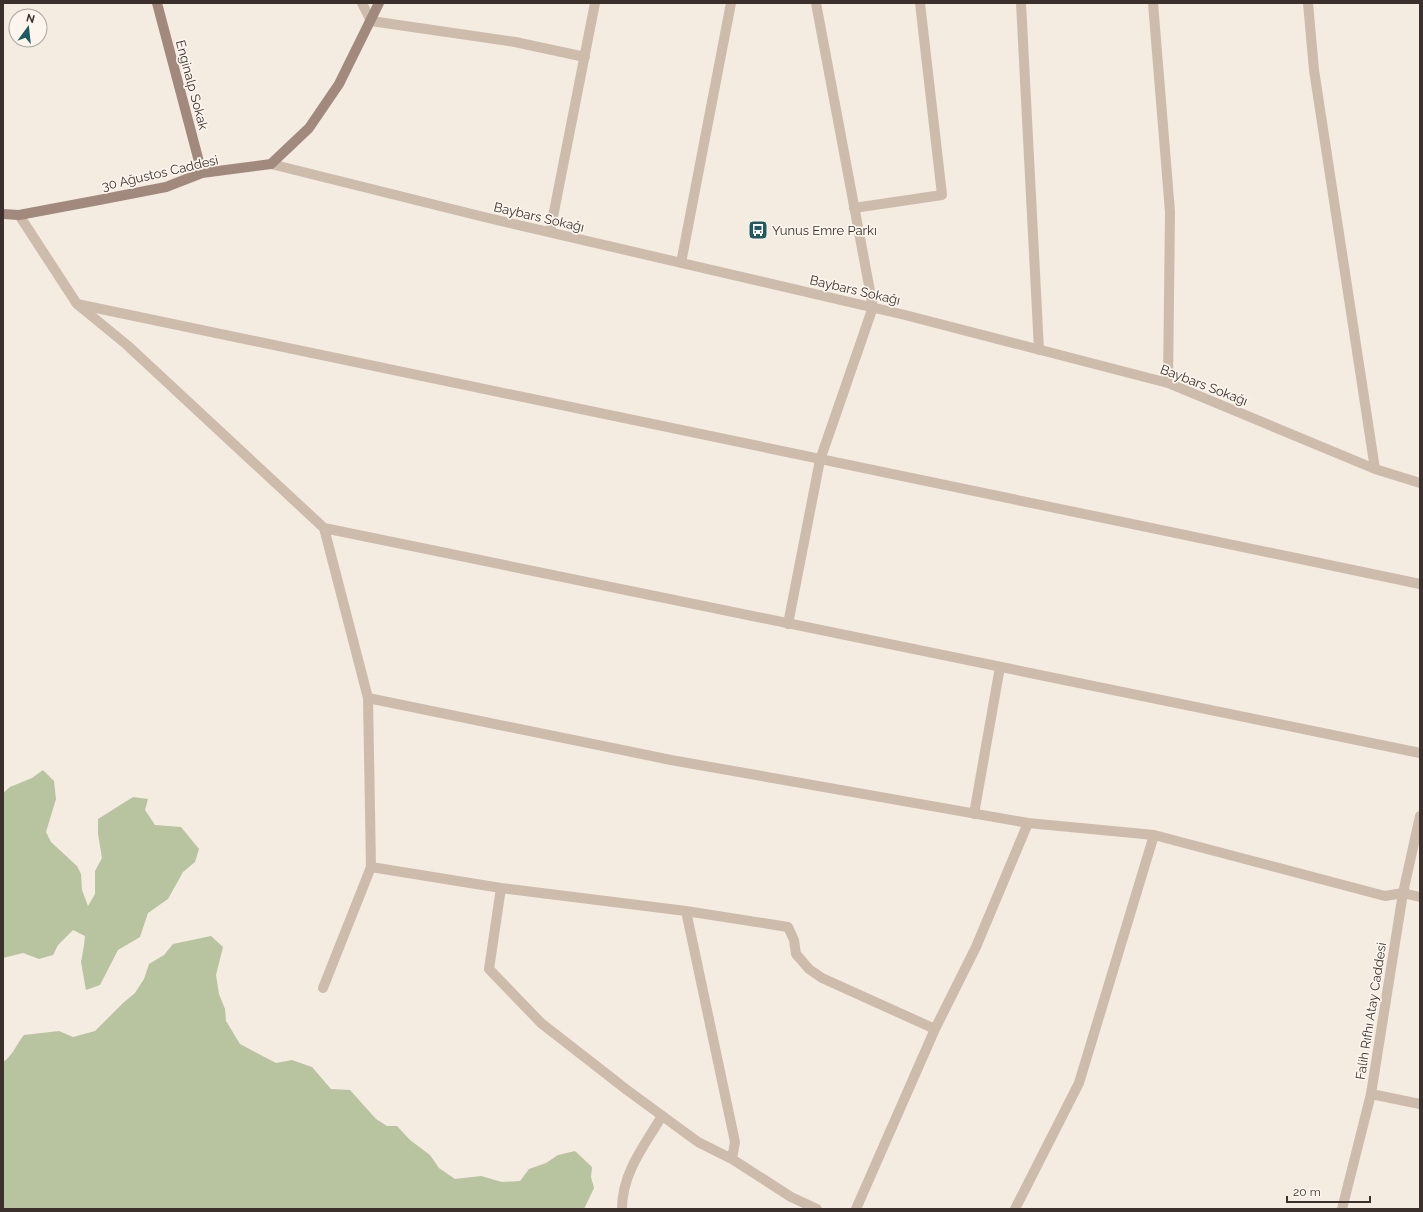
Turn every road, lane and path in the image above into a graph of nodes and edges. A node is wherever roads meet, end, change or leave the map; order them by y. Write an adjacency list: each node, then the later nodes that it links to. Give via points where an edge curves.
1 (157, 3): 14 (main road, Enginalp Sokak)
2 (362, 3): 11 (street)
3 (379, 3): 11 (main road)
4 (595, 3): 12 (street)
5 (731, 3): 19 (street)
6 (816, 3): 15 (street)
7 (920, 3): 15 (street, via 942,195)
8 (1021, 3): 22 (street)
9 (1153, 3): 23 (street, via 1170,212)
10 (1308, 3): 25 (street, via 1314,70)
11 (371, 21): 12 (street, via 515,42); 13 (main road, via 339,84 309,128)
12 (585, 57): 18 (street)
13 (271, 164): 14 (main road, 30 Ağustos Caddesi); 18 (street, Baybars Sokağı)
14 (202, 173): 17 (main road, 30 Ağustos Caddesi, via 166,187)
15 (854, 208): 21 (street)
16 (3, 214): 17 (main road, 30 Ağustos Caddesi)
17 (19, 214): 20 (street)
18 (550, 232): 19 (street, Baybars Sokağı)
19 (681, 263): 21 (street, Baybars Sokağı)
20 (77, 304): 24 (street); 27 (street, via 127,345)
21 (873, 308): 22 (street, Baybars Sokağı); 24 (street)
22 (1039, 350): 23 (street, Baybars Sokağı)
23 (1168, 383): 25 (street, Baybars Sokağı)
24 (820, 460): 28 (street); 29 (street)
25 (1375, 469): 26 (street, Baybars Sokağı)
26 (1420, 483)
27 (324, 528): 29 (street); 31 (street)
28 (1420, 584)
29 (788, 624): 30 (street)
30 (1000, 667): 32 (street); 33 (street)
31 (368, 698): 33 (street, via 671,760); 37 (street)
32 (1420, 752)
33 (974, 814): 35 (street)
34 (1420, 816): 39 (street, Falih Rıfhı Atay Caddesi)
35 (1028, 823): 36 (street); 43 (street, via 976,947)
36 (1154, 835): 39 (street, via 1385,896); 51 (street, via 1079,1083)
37 (371, 867): 38 (street); 42 (street)
38 (501, 888): 41 (street); 46 (street, via 489,969 541,1023)
39 (1403, 893): 40 (street); 44 (street, Falih Rıfhı Atay Caddesi)
40 (1420, 897)
41 (686, 911): 43 (street, via 788,927 794,940 796,954 809,969 822,978); 47 (street, via 735,1142)
42 (323, 988)
43 (935, 1029): 50 (street)
44 (1371, 1094): 45 (street); 52 (street, Falih Rıfhı Atay Caddesi)
45 (1420, 1104)
46 (662, 1116): 47 (street, via 698,1142); 48 (street, via 630,1170 622,1196)
47 (732, 1160): 49 (street, via 791,1197)
48 (622, 1209)
49 (817, 1209)
50 (856, 1209)
51 (1015, 1209)
52 (1342, 1209)

